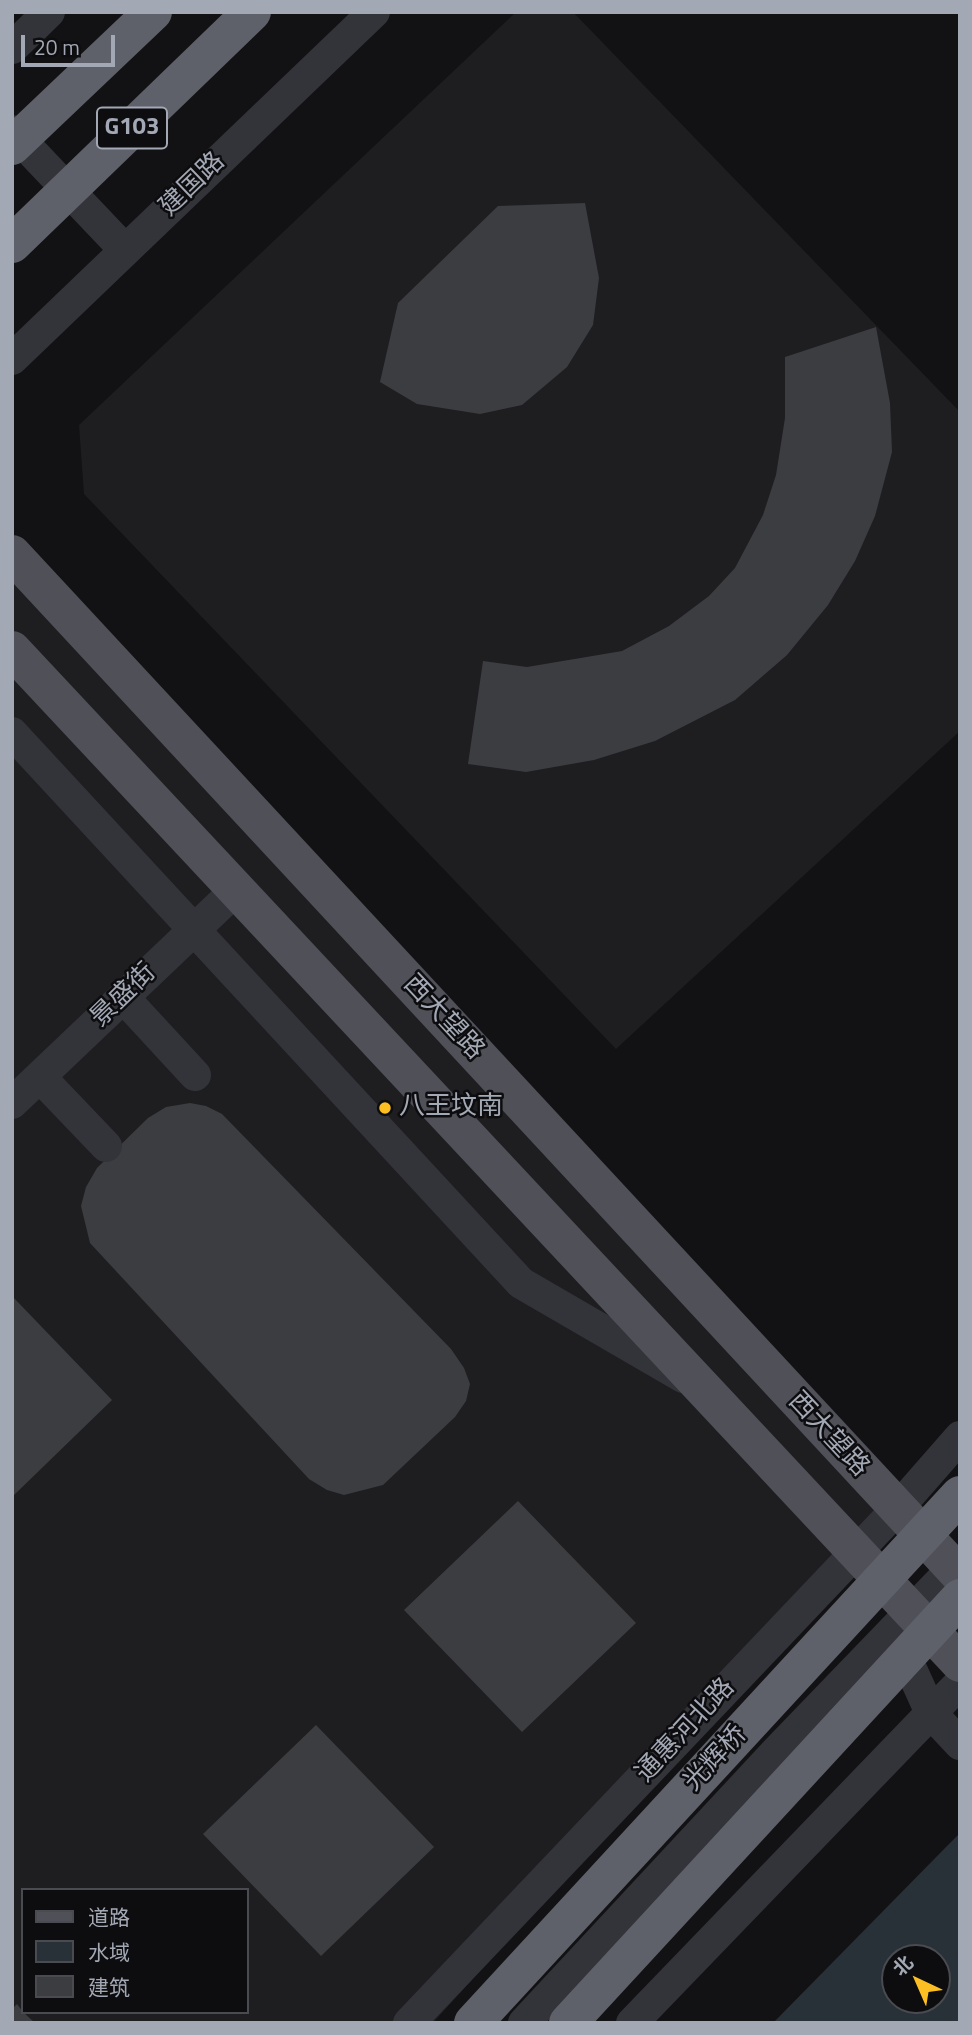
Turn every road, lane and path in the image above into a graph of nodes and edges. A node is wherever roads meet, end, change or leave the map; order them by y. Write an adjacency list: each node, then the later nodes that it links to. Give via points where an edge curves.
1 (49, 12): 5 (street)
2 (153, 12): 7 (highway, G103, bridge)
3 (252, 12): 8 (highway, G103, bridge)
4 (374, 12): 9 (street, 建国路)
5 (12, 48)
6 (12, 131): 9 (street)
7 (12, 146)
8 (12, 244)
9 (125, 250): 10 (street, 建国路)
10 (12, 359)
11 (12, 554): 24 (main road, 西大望路)
12 (12, 650): 14 (main road)
13 (12, 733): 15 (street)
14 (237, 889): 15 (street, 景盛街); 21 (main road)
15 (195, 929): 16 (street, 景盛街); 21 (street, via 521,1283)
16 (123, 998): 17 (street); 18 (street, 景盛街)
17 (195, 1075)
18 (40, 1077): 19 (street, 景盛街); 20 (street)
19 (12, 1103)
20 (106, 1146)
21 (705, 1389): 25 (main road)
22 (960, 1437): 24 (street, 通惠河北路)
23 (960, 1495): 33 (highway, 光辉桥, bridge)
24 (897, 1509): 25 (street, 通惠河北路); 26 (main road, 西大望路)
25 (857, 1551): 27 (main road); 31 (street, 通惠河北路)
26 (958, 1576): 27 (street); 35 (highway, bridge)
27 (904, 1622): 28 (main road); 30 (street); 34 (street)
28 (960, 1663)
29 (960, 1683): 30 (street)
30 (947, 1731): 36 (street)
31 (438, 1992): 32 (street, 通惠河北路); 33 (street)
32 (409, 2023)
33 (471, 2023)
34 (524, 2023)
35 (568, 2023)
36 (632, 2023)

